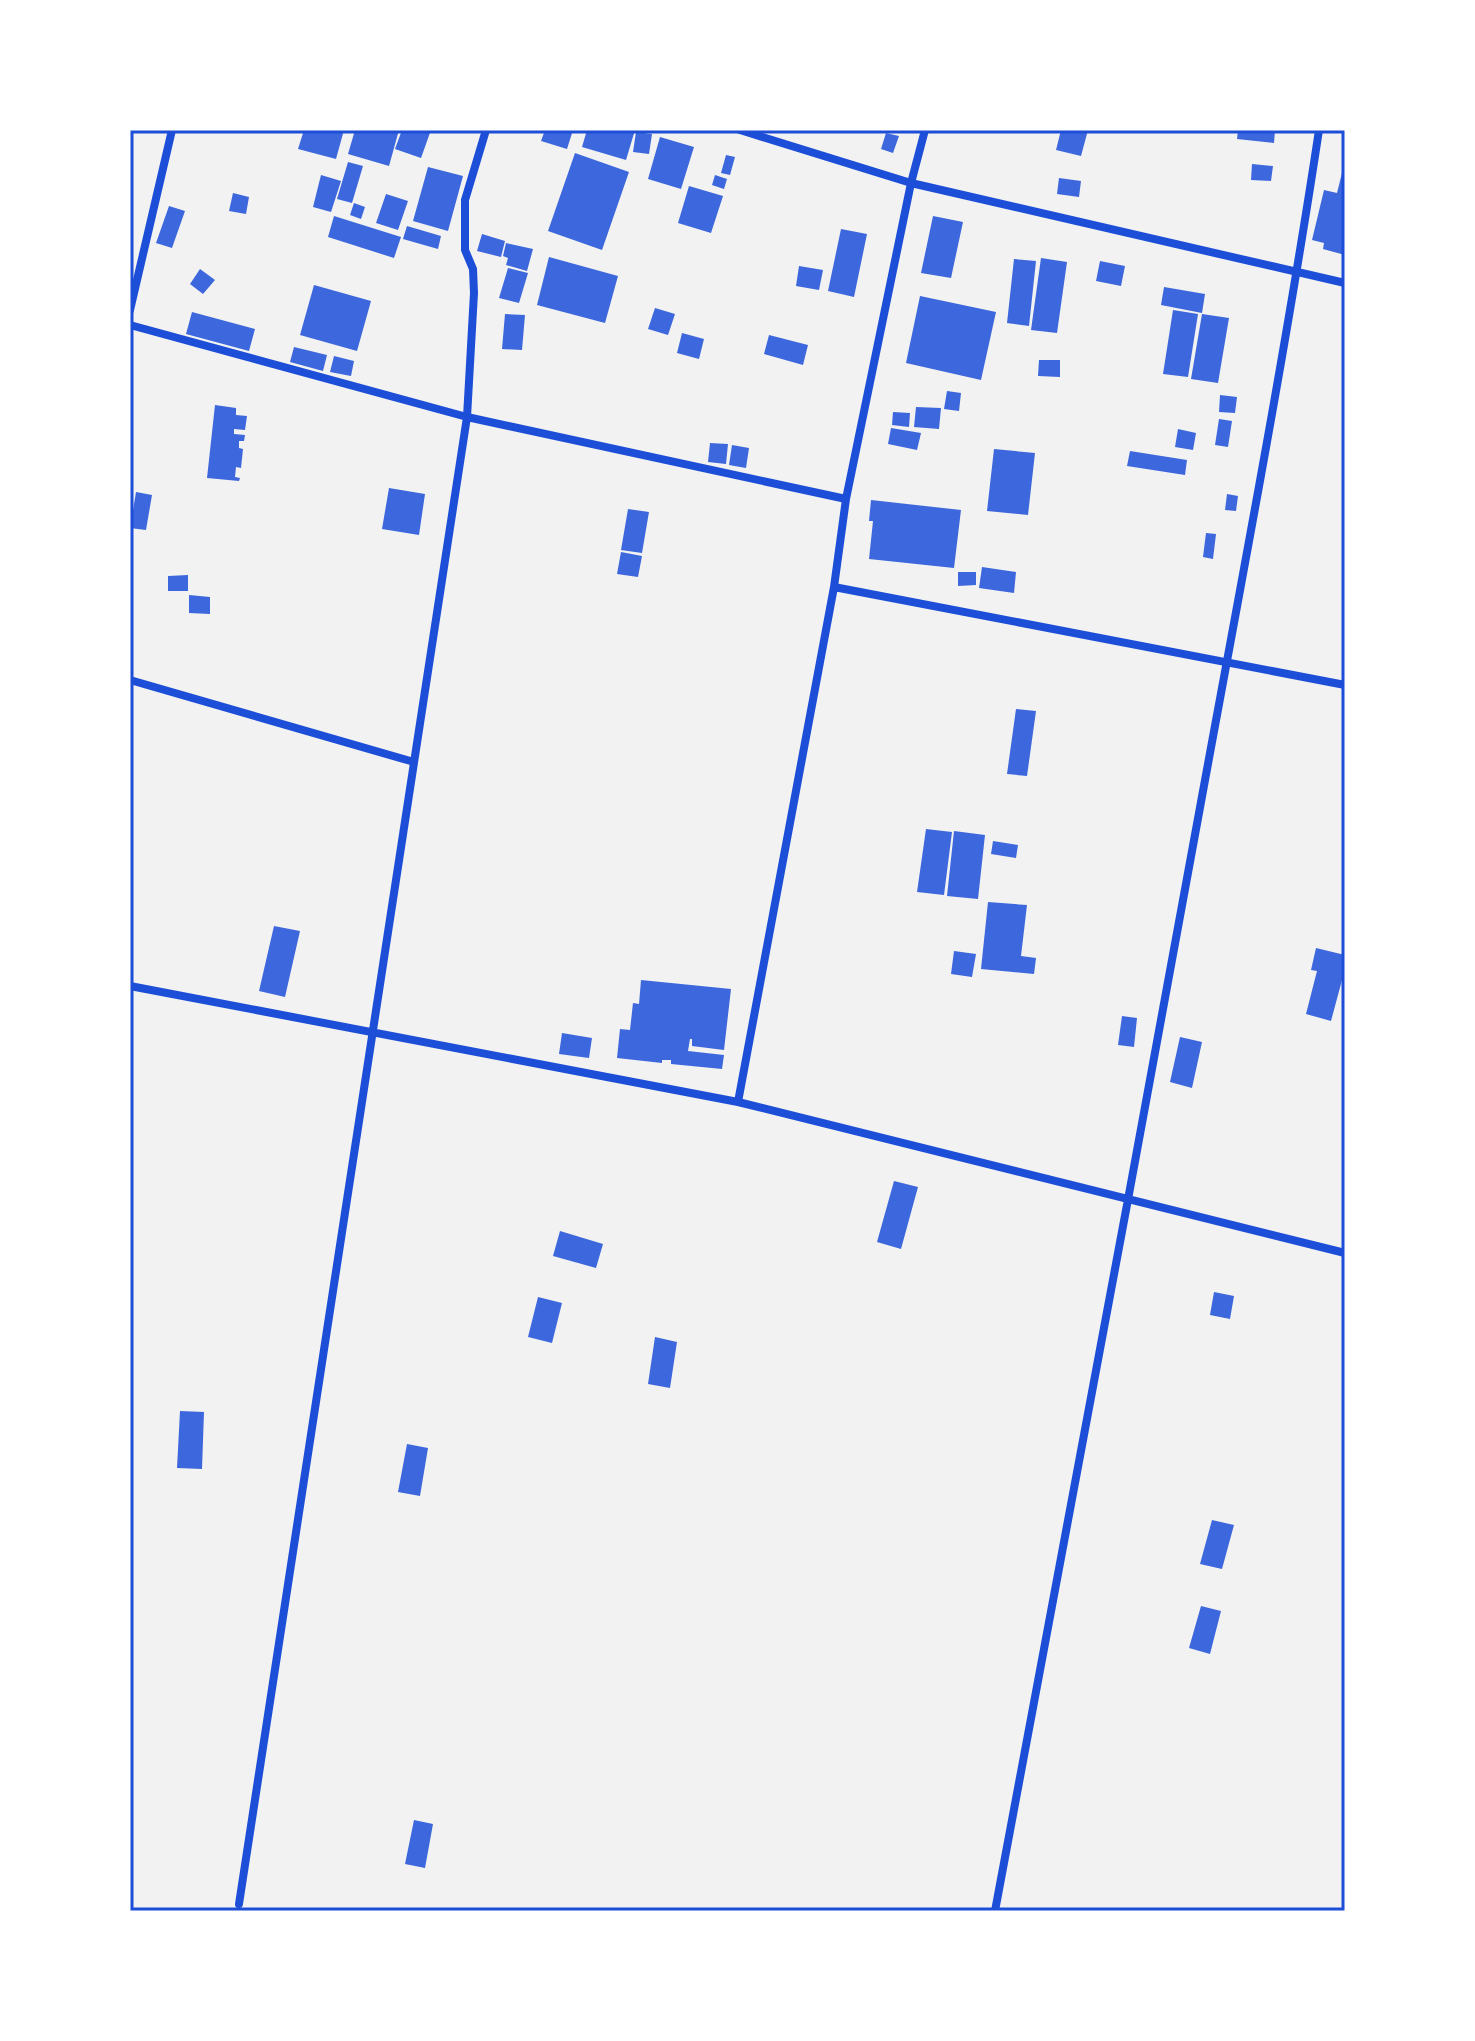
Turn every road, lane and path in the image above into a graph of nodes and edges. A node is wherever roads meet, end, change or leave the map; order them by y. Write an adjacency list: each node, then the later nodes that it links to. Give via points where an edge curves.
1 (172, 130): 9 (street)
2 (486, 130): 11 (street, via 465,200 465,250 474,293)
3 (740, 130): 6 (street)
4 (925, 130): 6 (street)
5 (1319, 130): 7 (street)
6 (911, 183): 7 (street); 12 (street)
7 (1298, 272): 8 (street); 14 (street)
8 (1345, 283)
9 (130, 310)
10 (130, 325): 11 (street)
11 (467, 417): 12 (street); 17 (street)
12 (846, 499): 13 (street)
13 (834, 587): 14 (street); 20 (street)
14 (1227, 662): 16 (street); 21 (street)
15 (130, 680): 17 (street)
16 (1345, 685)
17 (414, 762): 19 (street)
18 (130, 986): 19 (street)
19 (373, 1032): 20 (street); 23 (street)
20 (738, 1102): 21 (street)
21 (1129, 1200): 22 (street); 24 (street)
22 (1345, 1253)
23 (239, 1904)
24 (995, 1911)

